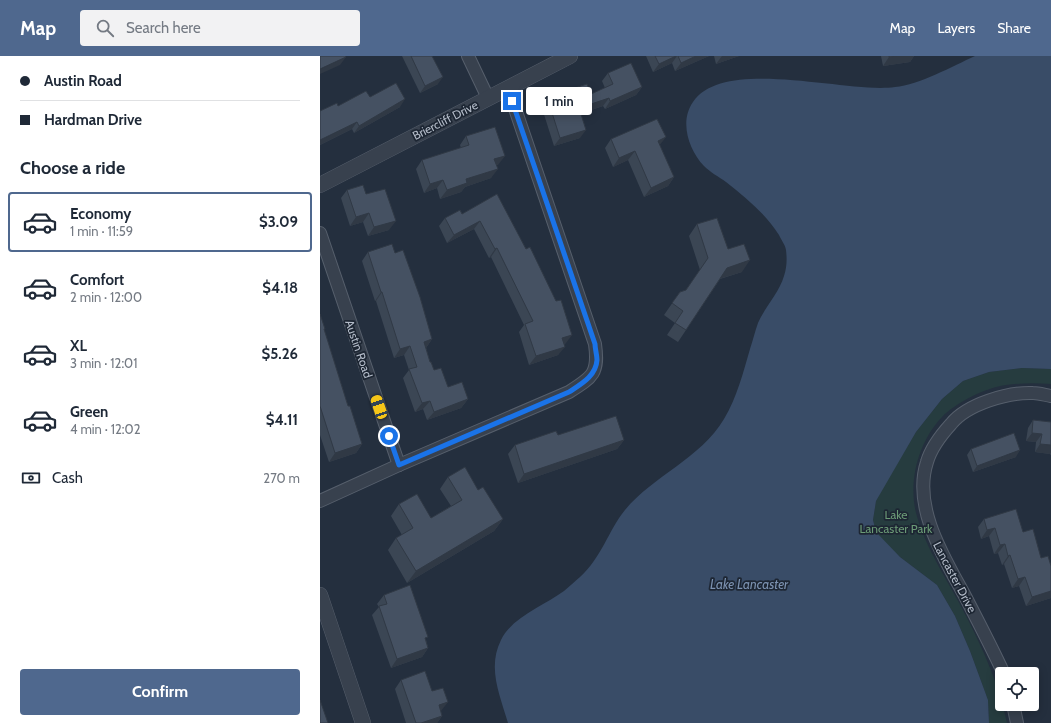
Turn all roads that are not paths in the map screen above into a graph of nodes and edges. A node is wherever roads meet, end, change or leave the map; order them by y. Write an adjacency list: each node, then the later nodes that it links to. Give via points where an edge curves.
1 (468, 56): 4 (street)
2 (570, 56): 3 (street, Briercliff Drive)
3 (508, 88): 4 (street, Briercliff Drive); 8 (street, via 595,344 595,371 584,383 569,392)
4 (488, 98): 5 (street, Briercliff Drive)
5 (320, 185)
6 (320, 233): 8 (street, Austin Road)
7 (1051, 396): 11 (street, Lancaster Drive, via 1032,393 1002,396 972,406 955,418 938,439 926,462 923,487 926,512 935,540)
8 (399, 465): 9 (street)
9 (320, 501)
10 (320, 594): 13 (street)
11 (1001, 667)
12 (1014, 711): 14 (street)
13 (363, 723)
14 (1017, 723)

